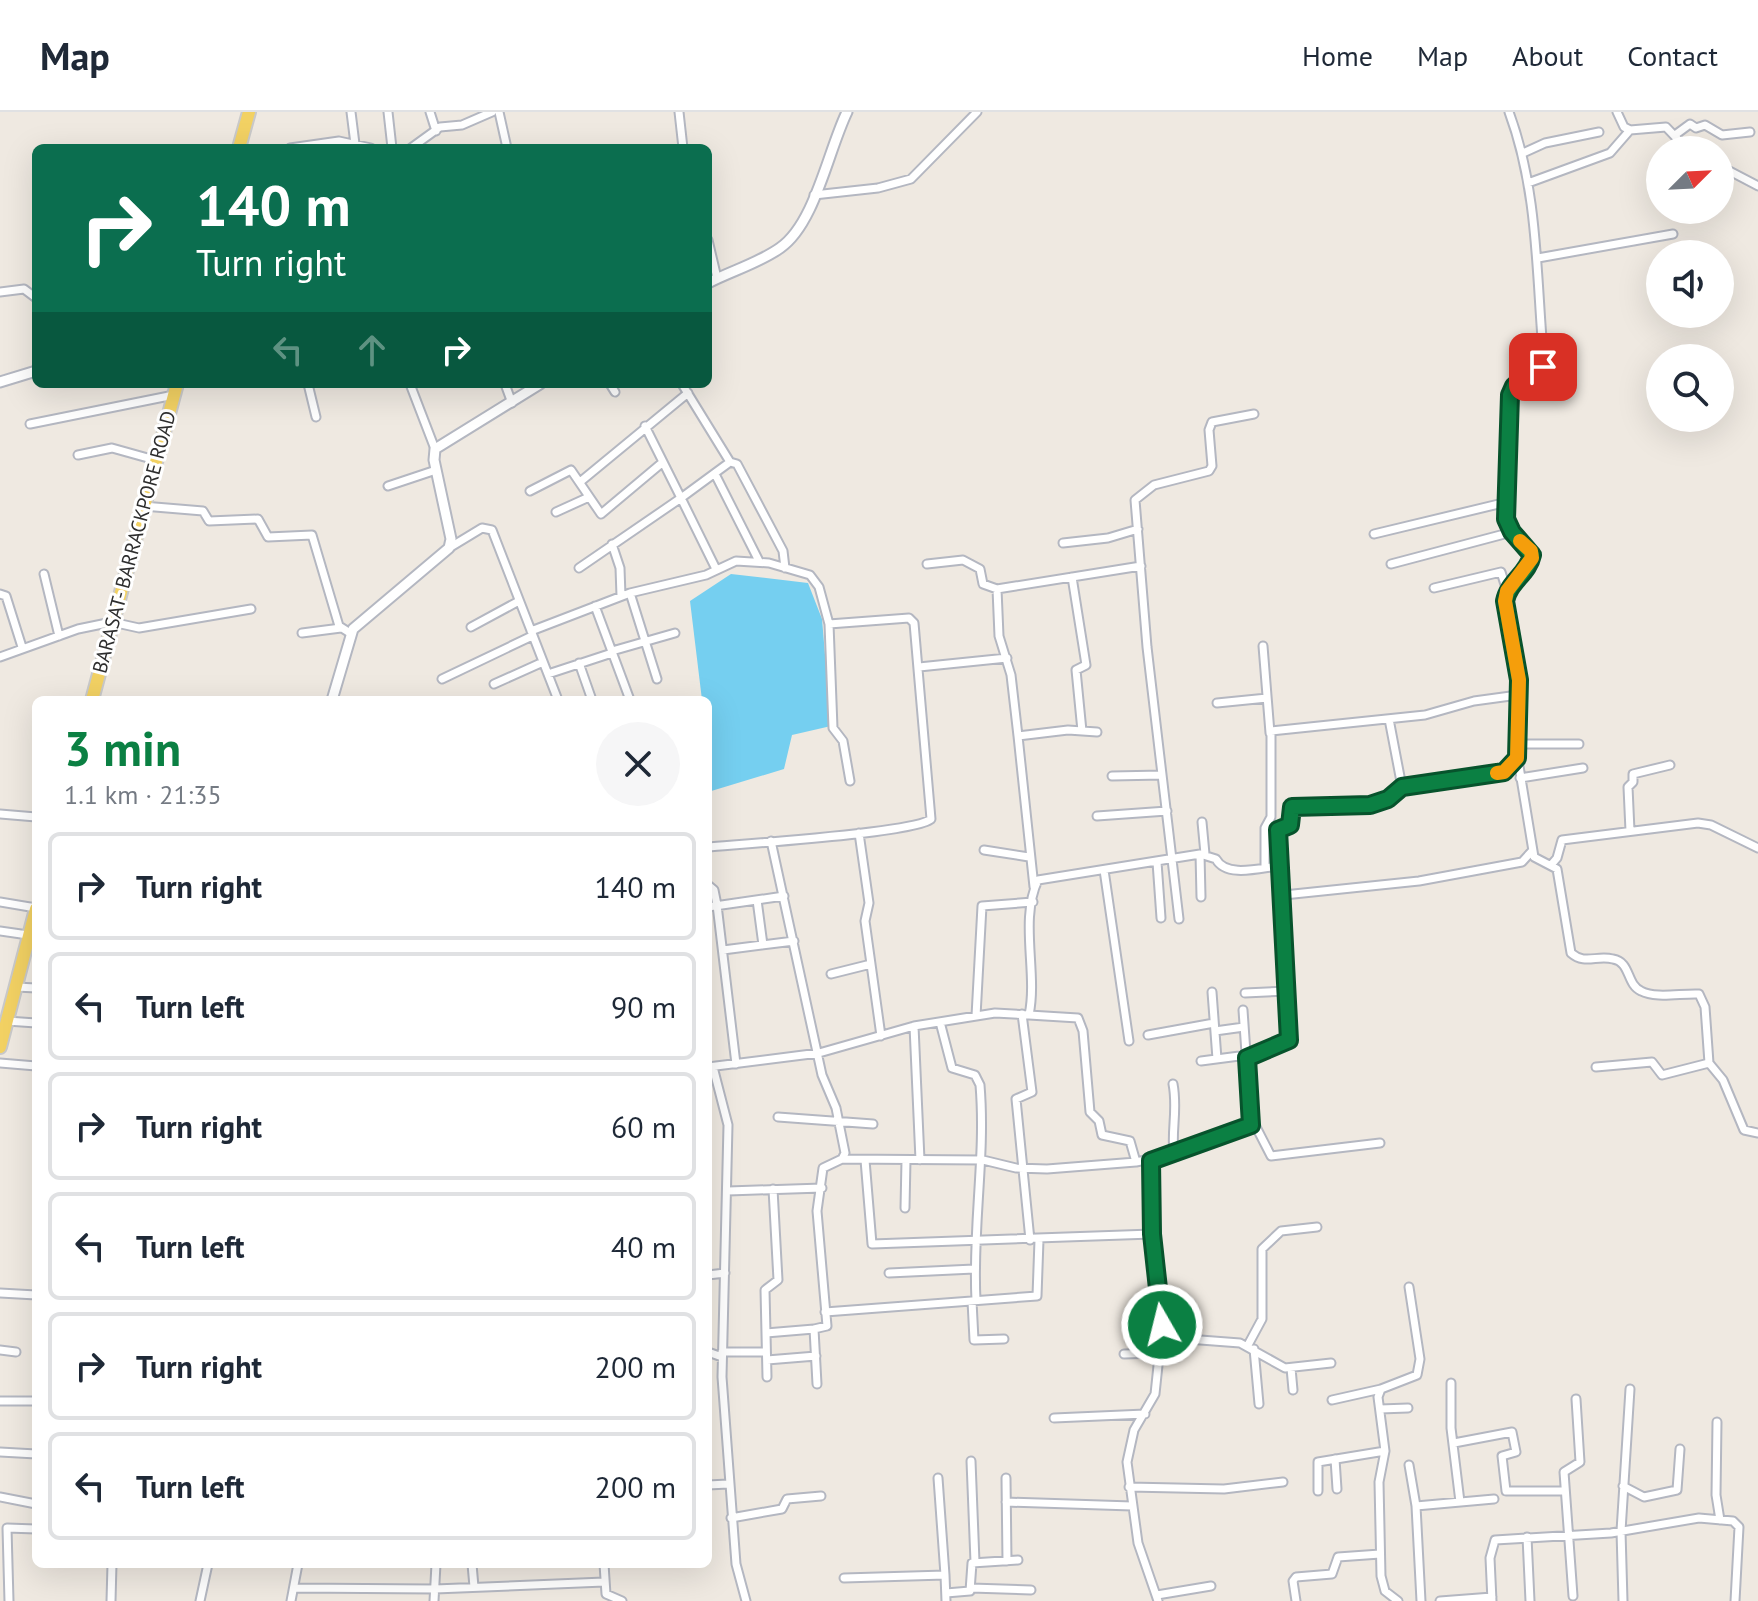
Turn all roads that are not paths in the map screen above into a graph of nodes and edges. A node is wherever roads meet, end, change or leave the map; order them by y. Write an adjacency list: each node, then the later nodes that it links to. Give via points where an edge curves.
1 (249, 112): 18 (main road)
2 (351, 112): 20 (street)
3 (388, 112): 21 (street)
4 (430, 112): 14 (street)
5 (492, 112): 12 (street)
6 (499, 112): 23 (street)
7 (679, 112): 24 (street)
8 (847, 112): 29 (street)
9 (977, 112): 29 (street, via 911,179)
10 (1509, 112): 25 (street)
11 (1617, 112): 13 (street)
12 (472, 116): 14 (street)
13 (1630, 130): 17 (street, via 1662,126); 27 (street, via 1610,153)
14 (436, 131): 22 (street)
15 (1599, 132): 25 (street)
16 (1750, 132): 17 (street, via 1722,135 1690,124)
17 (1675, 135)
18 (240, 144)
19 (318, 144): 20 (street)
20 (355, 144)
21 (392, 144)
22 (417, 144)
23 (506, 144)
24 (683, 144)
25 (1523, 153): 27 (street)
26 (1734, 173): 28 (street)
27 (1528, 183): 31 (street)
28 (1758, 186)
29 (814, 195): 32 (street, via 794,237 779,250)
30 (1673, 234): 31 (street)
31 (1538, 258): 63 (street, via 1544,363 1510,395)
32 (712, 281)
33 (0, 292): 34 (street, via 24,289)
34 (32, 295)
35 (32, 372): 36 (street)
36 (0, 382)
37 (309, 388): 48 (street)
38 (412, 388): 51 (street)
39 (506, 388): 46 (street)
40 (534, 388): 46 (street)
41 (612, 388): 44 (street)
42 (685, 388): 45 (street)
43 (176, 389): 49 (street); 53 (main road, BARASAT- BARRACKPORE ROAD)
44 (615, 392)
45 (688, 393): 50 (street); 55 (street)
46 (512, 403): 51 (street)
47 (1254, 414): 66 (street, via 1212,422 1211,469 1154,485 1136,497)
48 (316, 417)
49 (30, 424)
50 (645, 426): 54 (street); 58 (street)
51 (435, 449): 56 (street)
52 (78, 455): 53 (street, via 112,448)
53 (155, 460): 64 (main road, BARASAT- BARRACKPORE ROAD)
54 (663, 462): 61 (street, via 601,514); 62 (street)
55 (730, 462): 57 (street); 77 (street, via 737,464 783,551)
56 (436, 470): 59 (street); 71 (street)
57 (715, 474): 62 (street); 72 (street)
58 (580, 482): 60 (street, via 571,470); 61 (street)
59 (388, 486)
60 (530, 491)
61 (589, 497): 65 (street)
62 (681, 498): 70 (street); 78 (street)
63 (1507, 502): 67 (street); 68 (street)
64 (143, 506): 89 (main road, BARASAT- BARRACKPORE ROAD); 92 (street, via 203,511 209,521 258,519 268,537 312,535)
65 (556, 512)
66 (1138, 529): 69 (street); 75 (street)
67 (1512, 532): 74 (street); 83 (street, via 1532,558)
68 (1374, 534)
69 (1063, 543)
70 (612, 544): 76 (street); 85 (street)
71 (449, 548): 86 (street, via 482,528 492,530); 92 (street)
72 (759, 561): 77 (street); 78 (street, via 736,561)
73 (927, 564): 82 (street, via 965,560 980,569 984,585)
74 (1391, 564)
75 (1141, 566): 80 (street); 128 (street)
76 (579, 568)
77 (785, 568): 90 (street, via 815,580)
78 (716, 569): 85 (street)
79 (44, 574): 96 (street)
80 (1072, 577): 82 (street); 119 (street, via 1086,665 1076,670)
81 (1434, 588): 83 (street, via 1501,572)
82 (997, 589): 102 (street, via 999,636)
83 (1507, 591): 110 (street)
84 (0, 594): 99 (street, via 6,596)
85 (626, 595): 87 (street); 97 (street)
86 (519, 601): 91 (street); 94 (street)
87 (595, 606): 94 (street); 100 (street)
88 (251, 609): 89 (street, via 139,628)
89 (112, 622): 96 (street); 111 (main road, BARASAT- BARRACKPORE ROAD)
90 (829, 624): 105 (street, via 909,618); 131 (street, via 833,728 843,741)
91 (471, 627)
92 (345, 630): 93 (street); 112 (street)
93 (302, 633)
94 (532, 633): 103 (street); 107 (street)
95 (675, 633): 97 (street)
96 (59, 636): 99 (street)
97 (644, 644): 100 (street); 108 (street)
98 (1263, 646): 116 (street)
99 (22, 647): 101 (street)
100 (612, 652): 104 (street); 115 (street)
101 (0, 657)
102 (1007, 658): 105 (street); 122 (street)
103 (543, 662): 106 (street); 109 (street)
104 (579, 663): 106 (street); 114 (street)
105 (919, 667): 139 (street, via 931,819)
106 (548, 674): 113 (street)
107 (442, 679)
108 (657, 679)
109 (494, 684)
110 (1518, 695): 118 (street); 123 (street)
111 (93, 696)
112 (333, 696)
113 (556, 696)
114 (591, 696)
115 (628, 696)
116 (1267, 698): 117 (street); 121 (street)
117 (1217, 703)
118 (1389, 719): 121 (street); 132 (street)
119 (1082, 731): 120 (street); 122 (street)
120 (1097, 732)
121 (1270, 733): 150 (street, via 1271,817 1265,828)
122 (1018, 736): 146 (street)
123 (1517, 744): 124 (street); 125 (street)
124 (1579, 744)
125 (1517, 758): 130 (street); 132 (street, via 1504,772)
126 (1670, 765): 138 (street, via 1633,774 1628,787)
127 (1583, 768): 130 (street)
128 (1162, 775): 129 (street); 133 (street)
129 (1112, 776)
130 (1520, 778): 144 (street)
131 (850, 781)
132 (1402, 787): 151 (street, via 1370,805 1292,807 1290,825 1278,830)
133 (1167, 811): 135 (street); 147 (street)
134 (0, 814): 136 (street)
135 (1097, 816)
136 (32, 817)
137 (1202, 822): 145 (street)
138 (1630, 831): 142 (street, via 1704,823); 149 (street, via 1562,840)
139 (859, 833): 140 (street); 171 (street)
140 (771, 841): 141 (street); 156 (street)
141 (712, 847)
142 (1758, 848)
143 (984, 850): 146 (street)
144 (1532, 851): 149 (street); 155 (street, via 1522,862 1419,881)
145 (1202, 854): 147 (street); 150 (street, via 1229,870); 157 (street)
146 (1029, 857): 154 (street)
147 (1172, 857): 148 (street); 165 (street)
148 (1157, 862): 152 (street); 164 (street)
149 (1551, 865): 196 (street, via 1563,893 1571,953 1584,961 1620,961 1634,987 1649,994 1699,994 1705,1007)
150 (1265, 867): 151 (street)
151 (1279, 867): 155 (street)
152 (1104, 870): 154 (street, via 1047,876); 189 (street)
153 (712, 888): 161 (street)
154 (1034, 889): 160 (street)
155 (1284, 895): 175 (street)
156 (784, 896): 158 (street); 168 (street)
157 (1201, 897)
158 (757, 900): 161 (street); 169 (street)
159 (0, 902): 163 (street)
160 (1033, 902): 179 (street, via 1033,981); 180 (street, via 982,906)
161 (717, 905): 162 (street); 170 (street)
162 (712, 906)
163 (32, 908)
164 (1161, 918)
165 (1179, 919)
166 (0, 931): 167 (street)
167 (32, 936): 173 (main road)
168 (794, 941): 169 (street); 191 (street)
169 (763, 945): 170 (street)
170 (723, 950): 197 (street)
171 (871, 964): 172 (street); 188 (street)
172 (831, 974)
173 (16, 987): 174 (street); 181 (main road)
174 (32, 988)
175 (1288, 991): 177 (street); 192 (street, via 1289,1040)
176 (1212, 992): 185 (street)
177 (1245, 993)
178 (1243, 1010): 186 (street)
179 (1026, 1015): 180 (street); 216 (street, via 1078,1018 1090,1112 1102,1135 1130,1141); 217 (street, via 1032,1092 1016,1099)
180 (976, 1016): 182 (street)
181 (7, 1021): 183 (street); 190 (main road)
182 (940, 1022): 184 (street); 214 (street, via 952,1068 975,1075 980,1085)
183 (32, 1023)
184 (914, 1026): 188 (street); 213 (street)
185 (1215, 1027): 186 (street); 187 (street); 193 (street)
186 (1244, 1027): 192 (street)
187 (1148, 1035)
188 (881, 1036): 191 (street)
189 (1129, 1041)
190 (0, 1047)
191 (819, 1053): 197 (street); 204 (street)
192 (1247, 1056): 193 (street); 205 (street)
193 (1217, 1059): 194 (street)
194 (1201, 1061)
195 (0, 1063): 198 (street)
196 (1709, 1063): 200 (street, via 1662,1075 1652,1062); 207 (street, via 1723,1080 1744,1130)
197 (736, 1064): 199 (street)
198 (32, 1066)
199 (712, 1067)
200 (1596, 1067)
201 (712, 1073): 220 (street, via 727,1118)
202 (1173, 1084): 209 (street)
203 (778, 1117): 204 (street)
204 (837, 1120): 206 (street); 210 (street)
205 (1253, 1121): 208 (street, via 1271,1156); 209 (street)
206 (873, 1124)
207 (1758, 1133)
208 (1380, 1143)
209 (1174, 1154): 215 (street)
210 (842, 1159): 211 (street); 218 (street, via 823,1168)
211 (865, 1160): 212 (street); 225 (street, via 870,1244)
212 (906, 1160): 213 (street); 221 (street)
213 (920, 1160): 214 (street)
214 (983, 1160): 217 (street); 225 (street)
215 (1151, 1161): 216 (street); 223 (street)
216 (1136, 1162): 217 (street)
217 (1022, 1168): 224 (street)
218 (822, 1188): 219 (street); 234 (street, via 817,1211)
219 (773, 1189): 220 (street); 236 (street, via 778,1280 765,1290)
220 (728, 1191): 227 (street)
221 (905, 1208)
222 (1317, 1227): 239 (street, via 1281,1231 1262,1249 1262,1319)
223 (1152, 1234): 224 (street); 237 (street)
224 (1034, 1240): 225 (street); 233 (street, via 1037,1296)
225 (975, 1242): 226 (street)
226 (974, 1269): 228 (street); 233 (street)
227 (725, 1273): 229 (street); 244 (street)
228 (889, 1273)
229 (712, 1275)
230 (1409, 1287): 253 (street, via 1420,1359 1417,1375)
231 (0, 1293): 232 (street)
232 (32, 1295)
233 (974, 1301): 234 (street); 238 (street, via 974,1340)
234 (825, 1312): 235 (street, via 827,1326)
235 (814, 1329): 236 (street); 247 (street)
236 (766, 1333): 246 (street)
237 (1161, 1337): 239 (street); 243 (street)
238 (1004, 1339)
239 (1251, 1347): 249 (street); 260 (street)
240 (0, 1350): 241 (street)
241 (16, 1352)
242 (712, 1353): 244 (street)
243 (1159, 1353): 245 (street); 263 (street, via 1155,1394)
244 (722, 1354): 246 (street); 277 (street)
245 (1124, 1354)
246 (766, 1356): 247 (street); 250 (street)
247 (816, 1356): 252 (street)
248 (1331, 1363): 249 (street)
249 (1291, 1368): 255 (street)
250 (767, 1377)
251 (1451, 1383): 266 (street)
252 (817, 1384)
253 (1381, 1389): 257 (street); 262 (street)
254 (1630, 1389): 279 (street)
255 (1293, 1390)
256 (1576, 1399): 283 (street, via 1580,1462 1564,1470)
257 (1332, 1400)
258 (0, 1401): 259 (street)
259 (32, 1401)
260 (1259, 1404)
261 (1408, 1408): 262 (street)
262 (1380, 1409): 268 (street)
263 (1145, 1414): 264 (street); 280 (street, via 1128,1451)
264 (1054, 1418)
265 (1717, 1422): 293 (street)
266 (1454, 1443): 283 (street, via 1512,1432 1516,1452 1502,1456 1506,1491); 288 (street)
267 (1680, 1449): 279 (street, via 1677,1490 1644,1497)
268 (1385, 1451): 271 (street); 298 (street, via 1379,1482)
269 (0, 1452): 270 (street)
270 (32, 1454)
271 (1335, 1459): 281 (street); 282 (street, via 1316,1463)
272 (971, 1461): 301 (street)
273 (1409, 1465): 291 (street)
274 (938, 1478): 308 (street)
275 (1006, 1478): 287 (street)
276 (1283, 1482): 280 (street, via 1224,1489)
277 (728, 1484): 278 (street); 292 (street)
278 (712, 1485)
279 (1623, 1486): 295 (street)
280 (1129, 1487): 290 (street)
281 (1337, 1489)
282 (1318, 1491)
283 (1565, 1491): 296 (street)
284 (821, 1496): 292 (street, via 787,1499 782,1509)
285 (0, 1497): 289 (street)
286 (1494, 1499): 288 (street)
287 (1006, 1502): 290 (street); 300 (street)
288 (1460, 1502): 291 (street)
289 (32, 1503)
290 (1132, 1506): 319 (street, via 1138,1543)
291 (1416, 1506): 330 (street)
292 (731, 1518): 327 (street)
293 (1720, 1520): 295 (street, via 1684,1519); 334 (street, via 1739,1527)
294 (32, 1529): 321 (street, via 7,1528)
295 (1621, 1531): 296 (street); 333 (street)
296 (1568, 1535): 297 (street); 317 (street)
297 (1527, 1537): 320 (street, via 1501,1538 1490,1546); 332 (street)
298 (1380, 1554): 328 (street, via 1338,1557 1332,1574 1296,1577); 329 (street, via 1385,1591)
299 (1018, 1560): 300 (street)
300 (1007, 1561): 301 (street)
301 (975, 1562): 314 (street)
302 (112, 1568): 322 (street)
303 (207, 1568): 323 (street)
304 (297, 1568): 313 (street)
305 (436, 1568): 315 (street)
306 (472, 1568): 312 (street)
307 (604, 1568): 310 (street)
308 (945, 1575): 309 (street); 318 (street)
309 (844, 1578)
310 (604, 1582): 312 (street); 326 (street, via 608,1596)
311 (1211, 1586): 319 (street)
312 (474, 1587): 315 (street)
313 (294, 1588): 315 (street); 324 (street)
314 (971, 1588): 316 (street); 318 (street)
315 (435, 1589): 325 (street)
316 (1031, 1590)
317 (1573, 1596)
318 (946, 1597)
319 (1158, 1598)
320 (1492, 1599): 331 (street)
321 (9, 1601)
322 (111, 1601)
323 (200, 1601)
324 (291, 1601)
325 (434, 1601)
326 (622, 1601)
327 (746, 1601)
328 (1296, 1601)
329 (1398, 1601)
330 (1421, 1601)
331 (1440, 1601)
332 (1530, 1601)
333 (1623, 1601)
334 (1735, 1601)

